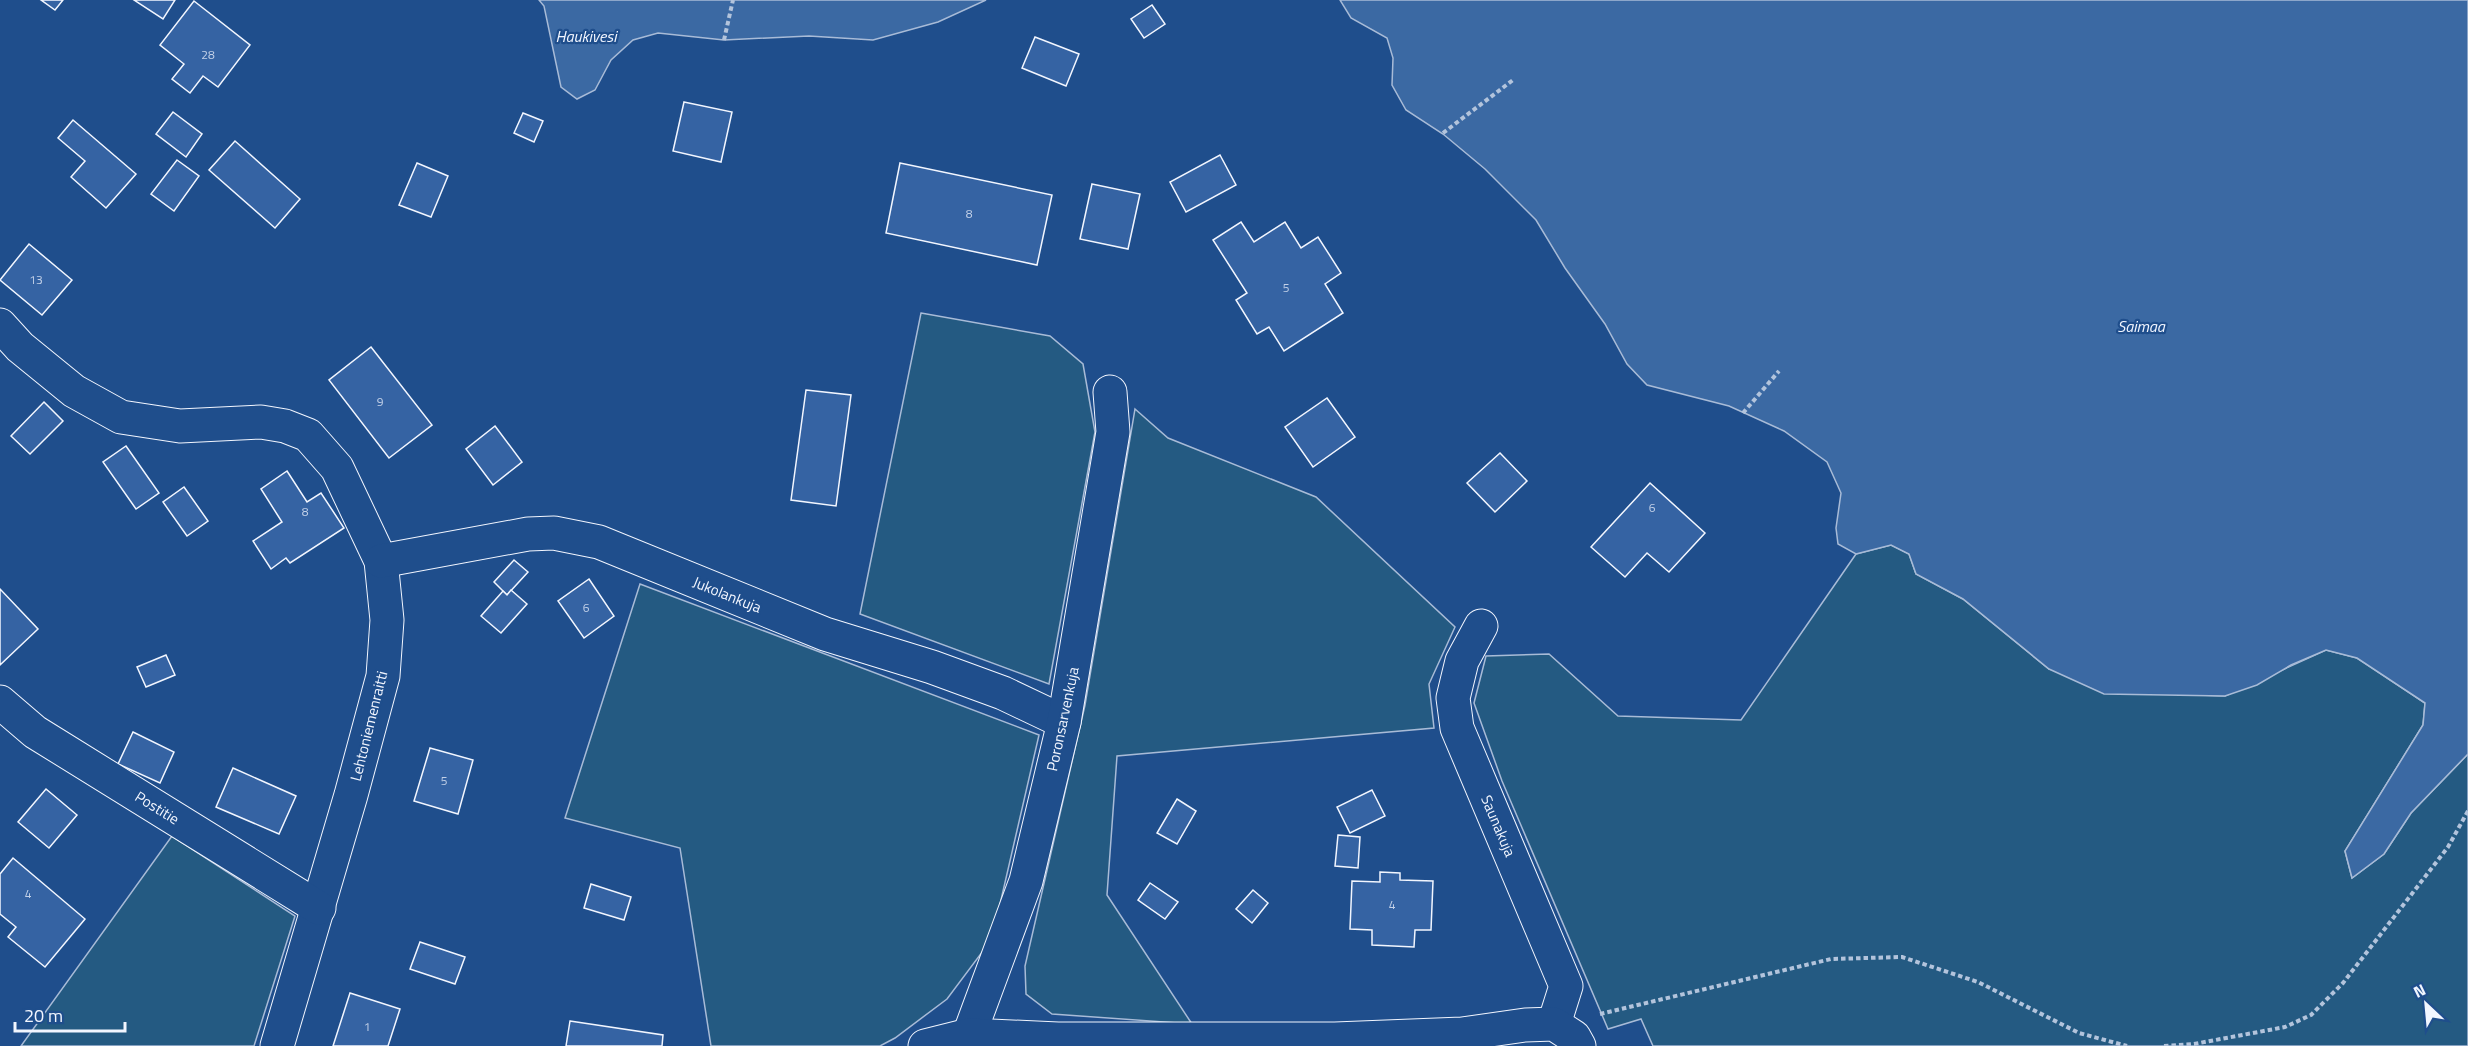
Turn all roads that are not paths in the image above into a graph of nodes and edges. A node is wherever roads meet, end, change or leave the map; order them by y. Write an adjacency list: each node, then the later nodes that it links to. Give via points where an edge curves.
1 (0, 325): 3 (street, Lehtoniemenraitti, via 20,347 74,390 121,417 180,426 261,422 308,435 337,468)
2 (1110, 392): 6 (street, Poronsarvenkuja, via 1113,432)
3 (381, 561): 6 (street, Jukolankuja, via 528,534 554,533 599,542 825,634 1003,693); 7 (street, Lehtoniemenraitti, via 387,621 383,676)
4 (1481, 626): 8 (street, Saunakuja, via 1462,661 1453,698 1457,728 1566,986)
5 (0, 702): 7 (street, Postitie, via 35,732)
6 (1064, 723): 9 (street, Poronsarvenkuja, via 1026,880)
7 (319, 908): 11 (street, Lehtoniemenraitti)
8 (1554, 1024): 10 (street, via 1462,1034 1335,1039); 13 (street, via 1574,1036)
9 (969, 1035): 10 (street); 12 (street)
10 (1058, 1042)
11 (277, 1046)
12 (924, 1046)
13 (1580, 1046)

